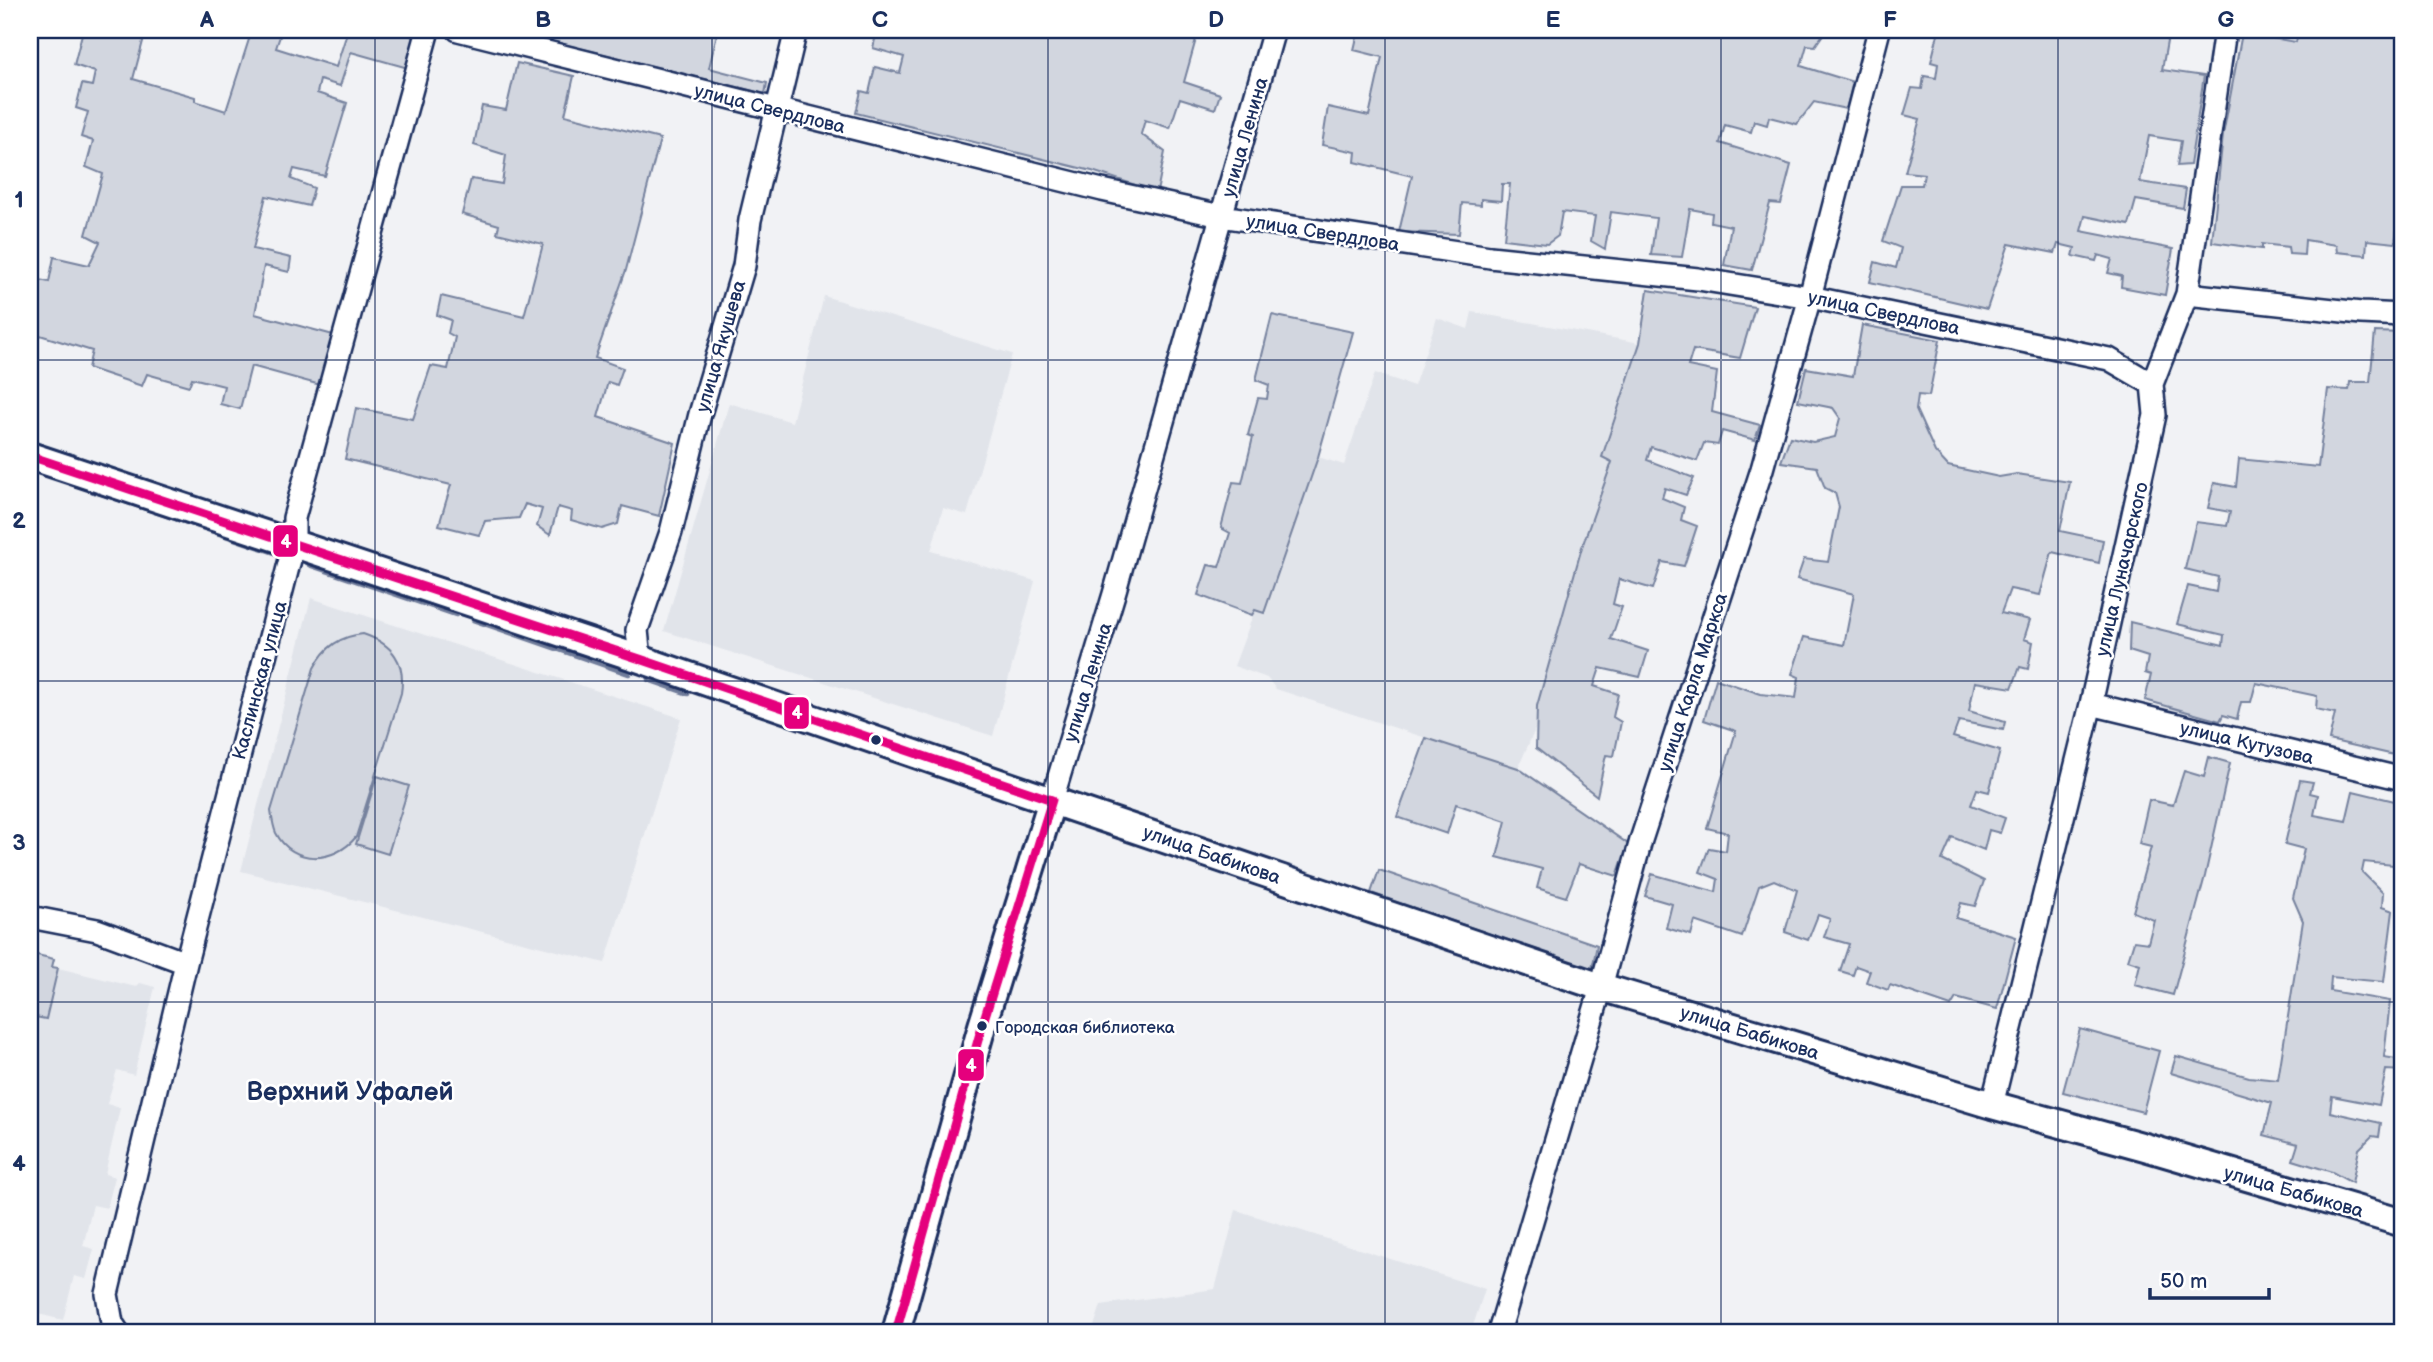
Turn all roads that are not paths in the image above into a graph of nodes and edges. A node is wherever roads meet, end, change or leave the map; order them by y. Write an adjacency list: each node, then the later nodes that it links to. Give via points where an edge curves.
1 (428, 30): 14 (street, Каслинская улица, via 294,518)
2 (458, 30): 7 (street, улица Свердлова)
3 (796, 30): 7 (street, улица Якушева)
4 (1275, 30): 8 (street, улица Ленина)
5 (1879, 30): 10 (street, улица Карла Маркса)
6 (2225, 30): 9 (street, улица Луначарского)
7 (778, 110): 8 (street, улица Свердлова); 15 (street, улица Якушева, via 750,220 744,266 671,532 637,630)
8 (1221, 216): 10 (street, улица Свердлова, via 1490,257 1698,279); 18 (street, улица Ленина)
9 (2187, 294): 11 (street); 12 (street, улица Луначарского)
10 (1810, 297): 12 (street, улица Свердлова, via 2109,359); 21 (street, улица Карла Маркса, via 1762,469 1642,840)
11 (2403, 315)
12 (2152, 384): 16 (street, улица Луначарского, via 2155,415)
13 (30, 456): 14 (main road, улица Бабикова)
14 (294, 544): 15 (main road, улица Бабикова); 20 (street, Каслинская улица)
15 (640, 659): 18 (main road, улица Бабикова)
16 (2091, 704): 17 (street, улица Кутузова); 22 (street, улица Луначарского)
17 (2403, 779)
18 (1052, 800): 21 (main road, улица Бабикова); 25 (main road, улица Ленина, via 982,1026)
19 (30, 917): 20 (street, via 97,930)
20 (186, 963): 24 (street, Каслинская улица, via 107,1294)
21 (1601, 987): 22 (main road, улица Бабикова); 26 (street, улица Карла Маркса)
22 (1992, 1105): 23 (main road, улица Бабикова)
23 (2403, 1223)
24 (112, 1329)
25 (896, 1332)
26 (1499, 1332)

